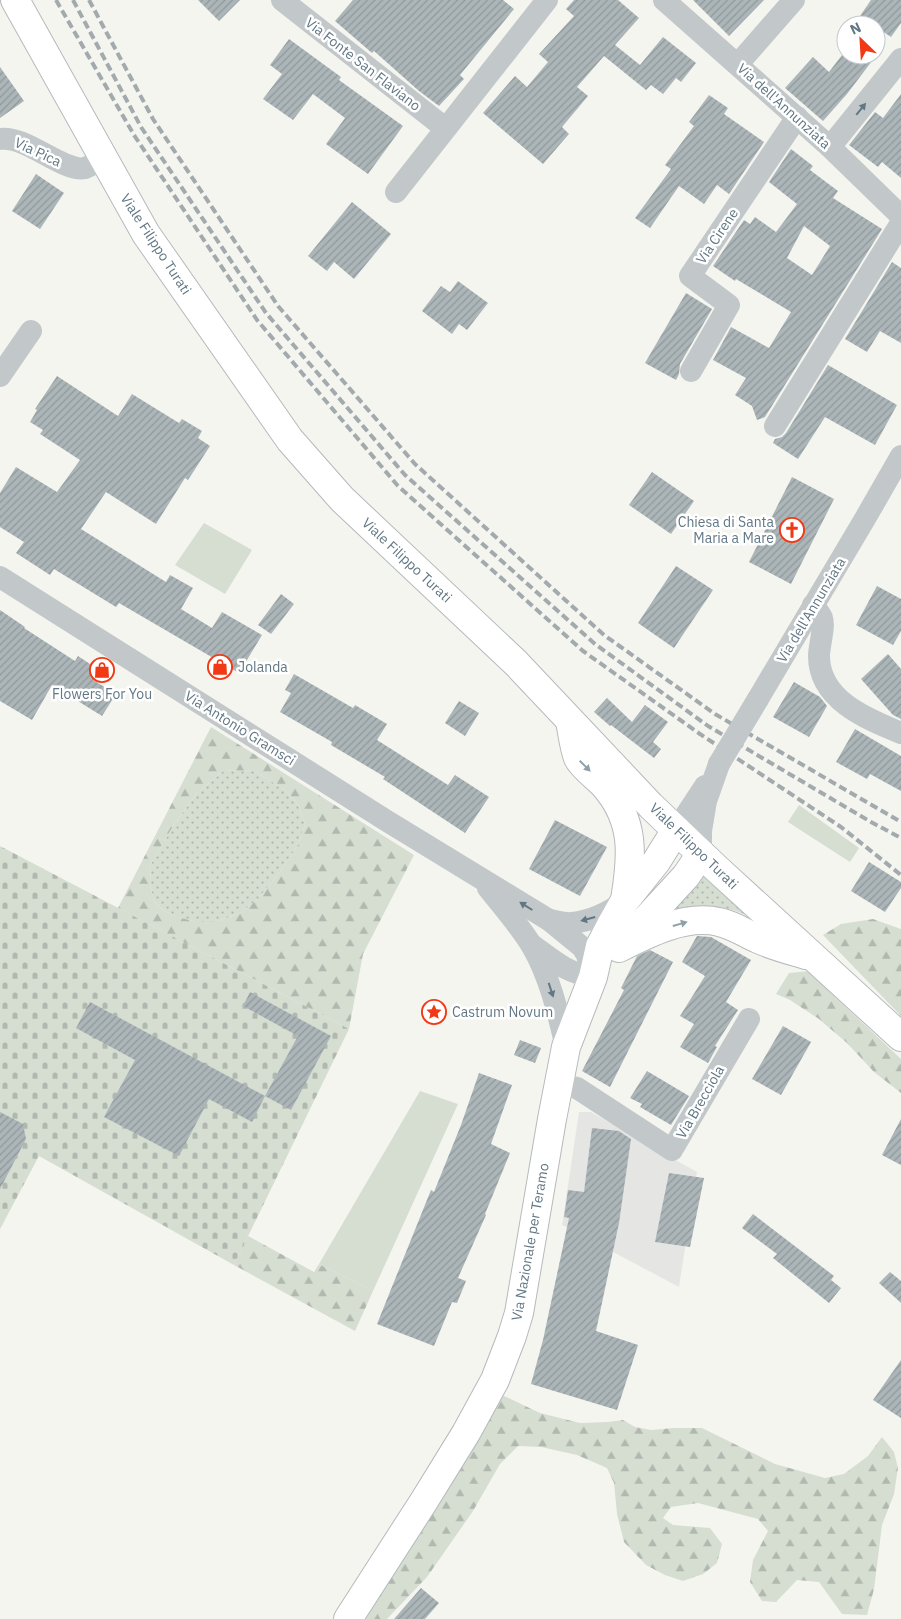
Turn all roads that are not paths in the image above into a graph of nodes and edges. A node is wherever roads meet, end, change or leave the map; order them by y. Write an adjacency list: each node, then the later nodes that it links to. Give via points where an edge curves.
1 (15, 0): 12 (main road, Viale Filippo Turati)
2 (282, 0): 9 (street, Via Fonte San Flaviano)
3 (547, 0): 9 (street)
4 (664, 0): 7 (street, Via dell'Annunziata)
5 (794, 0): 7 (street)
6 (901, 59): 11 (street, one-way to 6)
7 (738, 64): 8 (street, Via dell'Annunziata)
8 (797, 118): 11 (street, Via dell'Annunziata); 17 (street, Via Cirene, via 690,276 729,305)
9 (445, 128): 13 (street)
10 (0, 139): 12 (street, Via Pica, via 22,143 69,166 84,168)
11 (830, 147): 14 (street, Via dell'Annunziata)
12 (103, 159): 23 (main road, Viale Filippo Turati, via 146,234 290,440 342,499 516,663)
13 (396, 192)
14 (901, 216)
15 (901, 223): 19 (street)
16 (31, 331): 18 (street)
17 (691, 372)
18 (0, 376)
19 (774, 426)
20 (901, 456): 22 (street, Via dell'Annunziata)
21 (0, 577): 28 (street, Via Antonio Gramsci)
22 (813, 605): 24 (street, via 822,618 820,666 832,692 870,720); 25 (street, Via dell'Annunziata, bridge)
23 (570, 720): 26 (main road, Viale Filippo Turati); 29 (main road, Via Nazionale per Teramo, one-way to 29, via 578,759 606,787 628,827 630,869)
24 (901, 733)
25 (718, 764): 26 (street, Via dell'Annunziata); 27 (street, Via dell'Annunziata, via 706,801)
26 (676, 830): 27 (main road, Viale Filippo Turati); 29 (main road, Via Nazionale per Teramo, via 656,862)
27 (701, 854): 32 (main road, Via Nazionale per Teramo, via 686,876); 33 (main road, Viale Filippo Turati)
28 (480, 877): 30 (street, Via Antonio Gramsci, one-way to 28); 31 (street, Via Antonio Gramsci)
29 (624, 902): 30 (street, Via Antonio Gramsci, one-way to 30, via 592,919 571,923); 34 (main road, Via Nazionale per Teramo, via 600,946)
30 (548, 920): 34 (street, Via Antonio Gramsci, via 582,947)
31 (532, 945): 34 (street, Via Antonio Gramsci, via 569,971); 37 (street, Via Antonio Gramsci, one-way to 37, via 544,968)
32 (619, 948): 33 (main road, Via Nazionale per Teramo, one-way to 33, via 648,933 692,920 707,920); 34 (main road, Via Nazionale per Teramo)
33 (814, 957): 36 (main road, Viale Filippo Turati)
34 (593, 977): 37 (main road, Via Nazionale per Teramo)
35 (749, 1018): 38 (street, Via Brecciola, via 672,1150 577,1088)
36 (901, 1037)
37 (566, 1047): 38 (main road, Via Nazionale per Teramo)
38 (559, 1084): 39 (main road, Via Nazionale per Teramo, via 519,1313 504,1358 466,1433)
39 (348, 1619)

